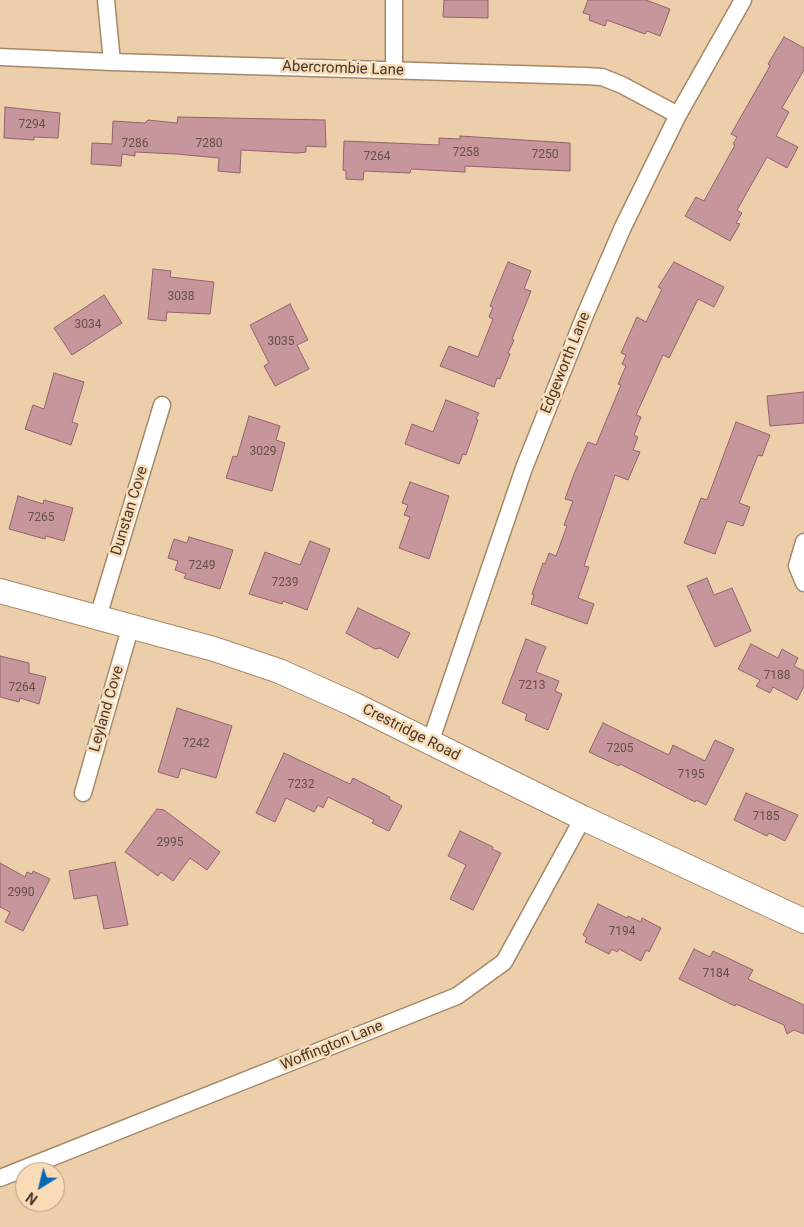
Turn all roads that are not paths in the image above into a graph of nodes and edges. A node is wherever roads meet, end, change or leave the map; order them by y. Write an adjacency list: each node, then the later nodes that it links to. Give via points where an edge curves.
1 (106, 0): 5 (street)
2 (394, 0): 6 (street)
3 (743, 0): 7 (street, Edgeworth Lane)
4 (0, 57): 5 (street, Abercrombie Lane)
5 (112, 62): 6 (street, Abercrombie Lane)
6 (394, 70): 7 (street, Abercrombie Lane, via 602,77)
7 (678, 114): 14 (street, Edgeworth Lane, via 623,227 545,412)
8 (162, 405): 12 (street, Dunstan Cove)
9 (804, 542): 10 (street, via 797,566)
10 (804, 583)
11 (0, 591): 12 (street, Crestridge Road)
12 (98, 617): 13 (street, Crestridge Road)
13 (131, 625): 14 (street, Crestridge Road, via 279,671); 15 (street, Leyland Cove)
14 (430, 743): 16 (street, Crestridge Road)
15 (84, 793)
16 (583, 818): 17 (street, Crestridge Road); 18 (street, Woffington Lane, via 504,962 457,996)
17 (804, 921)
18 (0, 1178)

